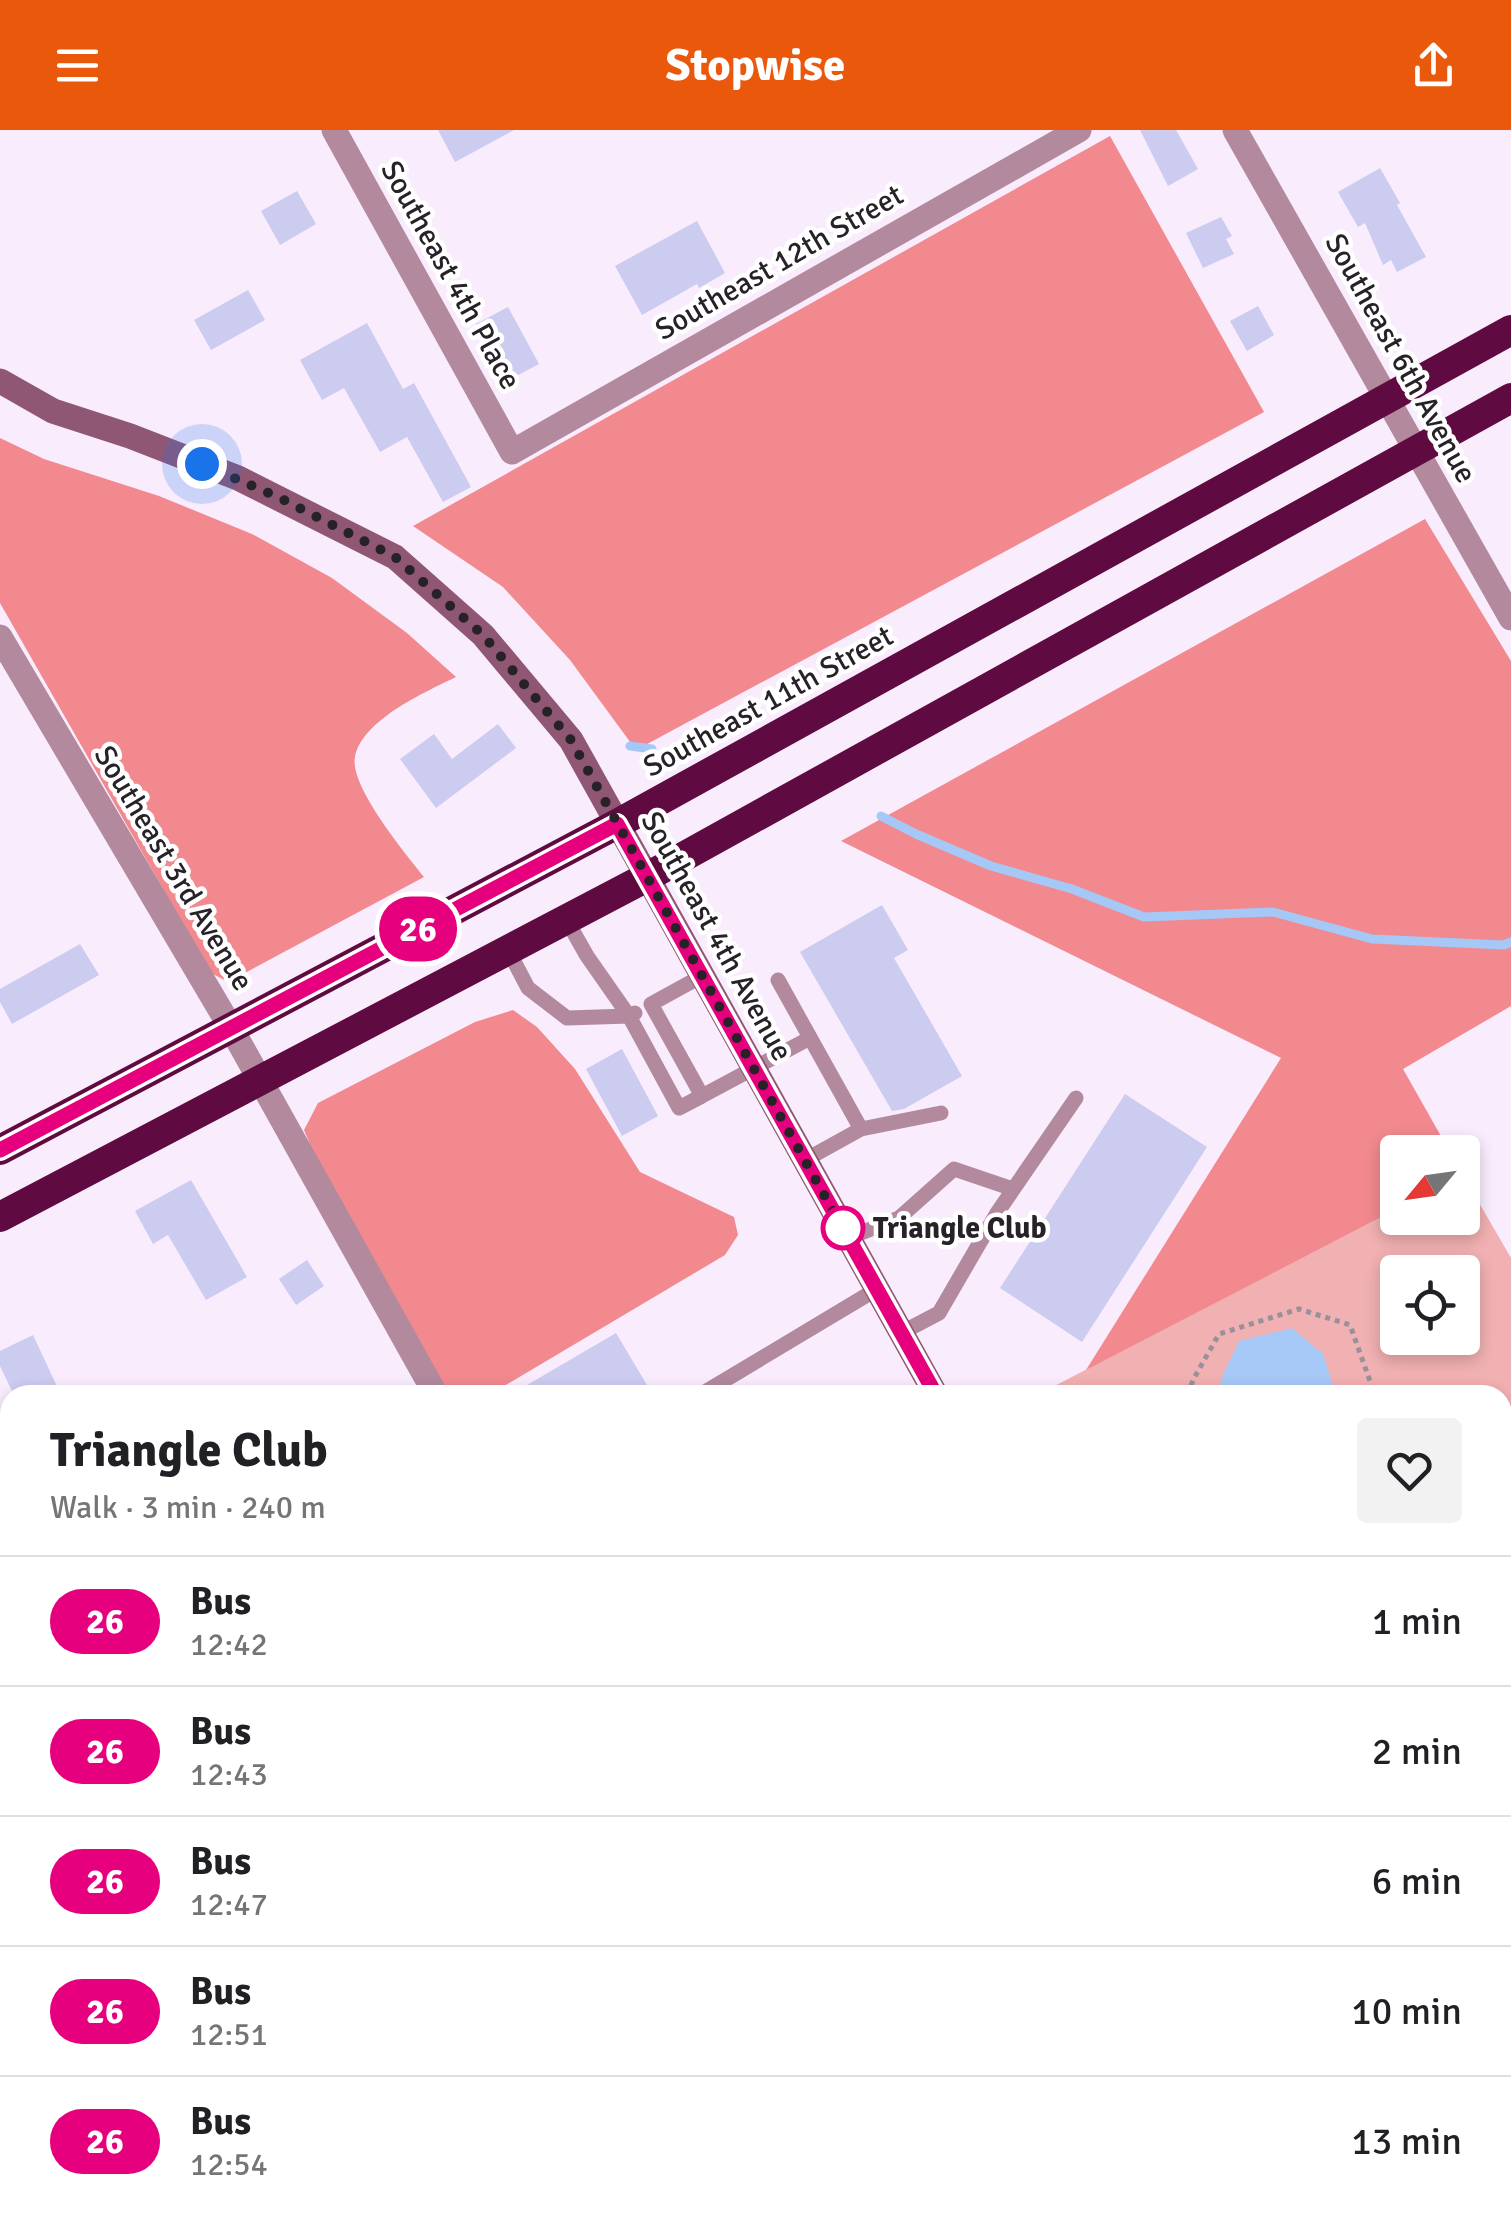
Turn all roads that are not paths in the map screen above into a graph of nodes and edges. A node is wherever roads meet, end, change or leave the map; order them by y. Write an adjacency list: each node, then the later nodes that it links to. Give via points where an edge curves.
1 (334, 130): 9 (street, Southeast 4th Place)
2 (1079, 130): 9 (street, Southeast 12th Street)
3 (1235, 130): 6 (street, Southeast 6th Avenue)
4 (1511, 330): 6 (highway, Southeast 11th Street)
5 (0, 381): 12 (street, Southeast 4th Avenue, via 53,411 238,478 395,557 483,635 571,740)
6 (1388, 398): 8 (street, Southeast 6th Avenue); 12 (highway, Southeast 11th Street)
7 (1511, 398): 8 (highway)
8 (1416, 450): 10 (street, Southeast 6th Avenue); 13 (highway)
9 (512, 452)
10 (1511, 618)
11 (0, 637): 20 (street, Southeast 3rd Avenue)
12 (617, 824): 13 (street, Southeast 4th Avenue); 20 (highway, Southeast 11th Street)
13 (646, 877): 14 (highway); 16 (street, Southeast 4th Avenue)
14 (566, 919): 15 (highway); 19 (lane)
15 (508, 950): 19 (lane, via 528,988 567,1018); 23 (highway)
16 (702, 976): 18 (lane); 22 (street, Southeast 4th Avenue)
17 (778, 980): 21 (lane)
18 (651, 1004): 19 (lane); 24 (lane)
19 (629, 1016): 24 (lane, via 679,1108)
20 (231, 1028): 23 (street, Southeast 3rd Avenue); 28 (highway, Southeast 11th Street)
21 (810, 1038): 22 (lane); 27 (lane)
22 (754, 1070): 24 (lane); 29 (street, Southeast 4th Avenue)
23 (260, 1080): 31 (highway); 35 (street, Southeast 3rd Avenue)
24 (702, 1096)
25 (1076, 1098): 30 (lane)
26 (941, 1113): 27 (lane)
27 (860, 1130): 29 (lane)
28 (0, 1150)
29 (804, 1160): 32 (street, Southeast 4th Avenue)
30 (1014, 1189): 32 (lane, via 954,1168 899,1218); 34 (lane, via 940,1313)
31 (0, 1218)
32 (848, 1238): 33 (street, Southeast 4th Avenue)
33 (877, 1289): 34 (street, Southeast 4th Avenue); 36 (lane)
34 (901, 1333): 37 (street, Southeast 4th Avenue)
35 (430, 1385)
36 (717, 1385)
37 (930, 1385)

